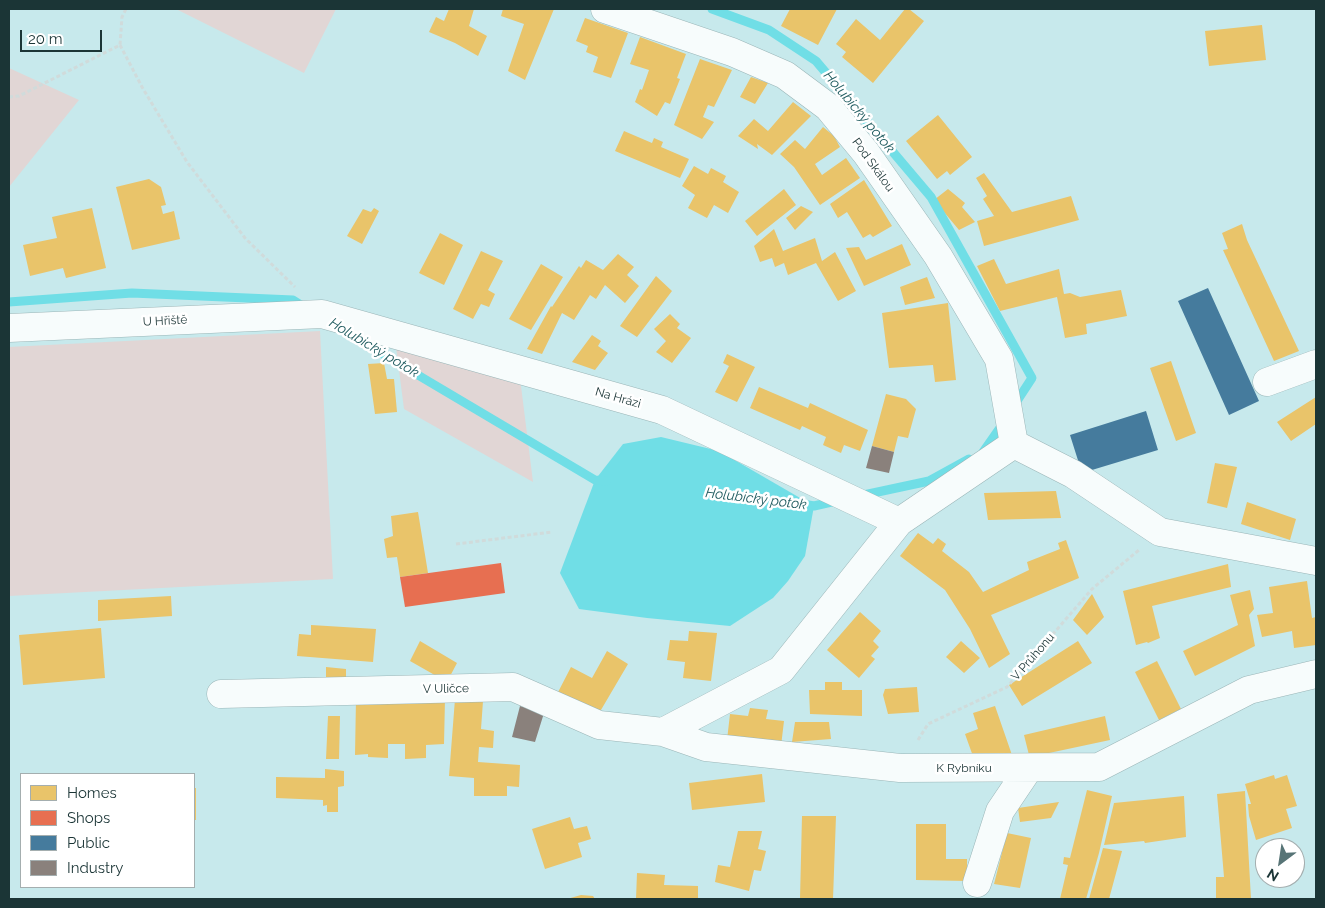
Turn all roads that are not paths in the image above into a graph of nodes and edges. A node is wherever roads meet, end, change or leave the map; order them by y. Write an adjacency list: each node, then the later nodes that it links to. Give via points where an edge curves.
1 (605, 9): 6 (street, Pod Skálou, via 786,74 828,107 866,153 938,256 999,359)
2 (322, 314): 3 (street, U Hřiště); 7 (street, Na Hrázi, via 662,410)
3 (9, 328)
4 (1316, 364): 5 (street)
5 (1267, 382)
6 (1014, 444): 7 (street); 8 (street, via 1073,474 1160,532)
7 (899, 522): 11 (street, via 781,670)
8 (1316, 561)
9 (1316, 674): 12 (street, K Rybníku, via 1249,690 1099,767)
10 (221, 694): 11 (street, V Uličce, via 513,688 599,725)
11 (663, 732): 12 (street, K Rybníku, via 706,747 900,768)
12 (1029, 768): 13 (street, via 1000,810)
13 (977, 883)

